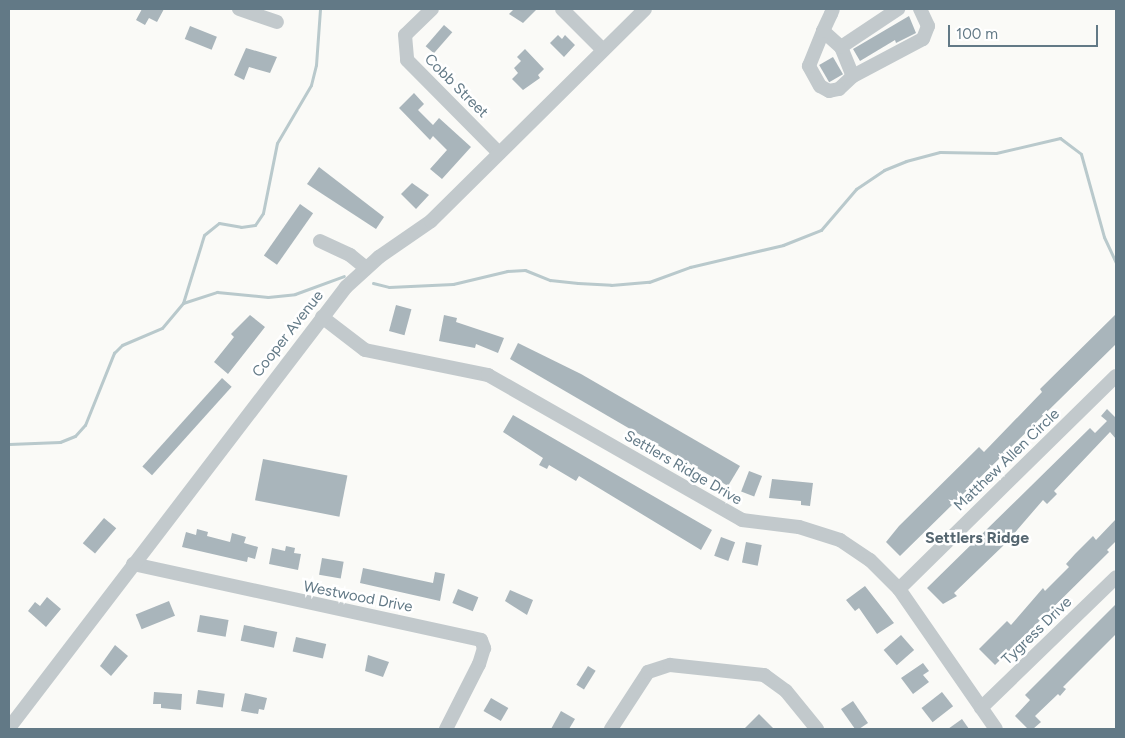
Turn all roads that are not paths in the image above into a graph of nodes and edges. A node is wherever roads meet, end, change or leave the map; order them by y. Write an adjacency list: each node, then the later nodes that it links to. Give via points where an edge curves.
1 (239, 9): 8 (street)
2 (432, 9): 13 (street, Cobb Street, via 405,35 407,60)
3 (562, 9): 11 (street)
4 (645, 9): 11 (street, Cooper Avenue)
5 (833, 9): 9 (street)
6 (898, 9): 10 (street)
7 (920, 9): 12 (street, via 928,26 923,39)
8 (277, 22)
9 (823, 31): 10 (street); 12 (street, via 809,66 820,86 829,91 839,89)
10 (841, 47): 12 (street)
11 (603, 50): 13 (street, Cooper Avenue)
12 (853, 76)
13 (499, 153): 15 (street, Cooper Avenue, via 431,221)
14 (320, 241): 15 (street, via 350,255)
15 (365, 267): 16 (street, Cooper Avenue)
16 (322, 317): 18 (street, Cooper Avenue); 20 (street, Settlers Ridge Drive, via 365,350 488,375 742,520 799,527 840,540 870,560)
17 (1116, 376): 20 (street, Matthew Allen Circle)
18 (133, 564): 22 (street, Cooper Avenue); 23 (street, Westwood Drive, via 481,640 484,648 479,664)
19 (1116, 576): 21 (street, Tygress Drive)
20 (899, 589): 21 (street, Settlers Ridge Drive)
21 (981, 708): 26 (street, Settlers Ridge Drive)
22 (9, 728)
23 (446, 729)
24 (611, 729): 25 (street, via 648,672 670,665 764,675 786,691)
25 (817, 729)
26 (996, 729)

